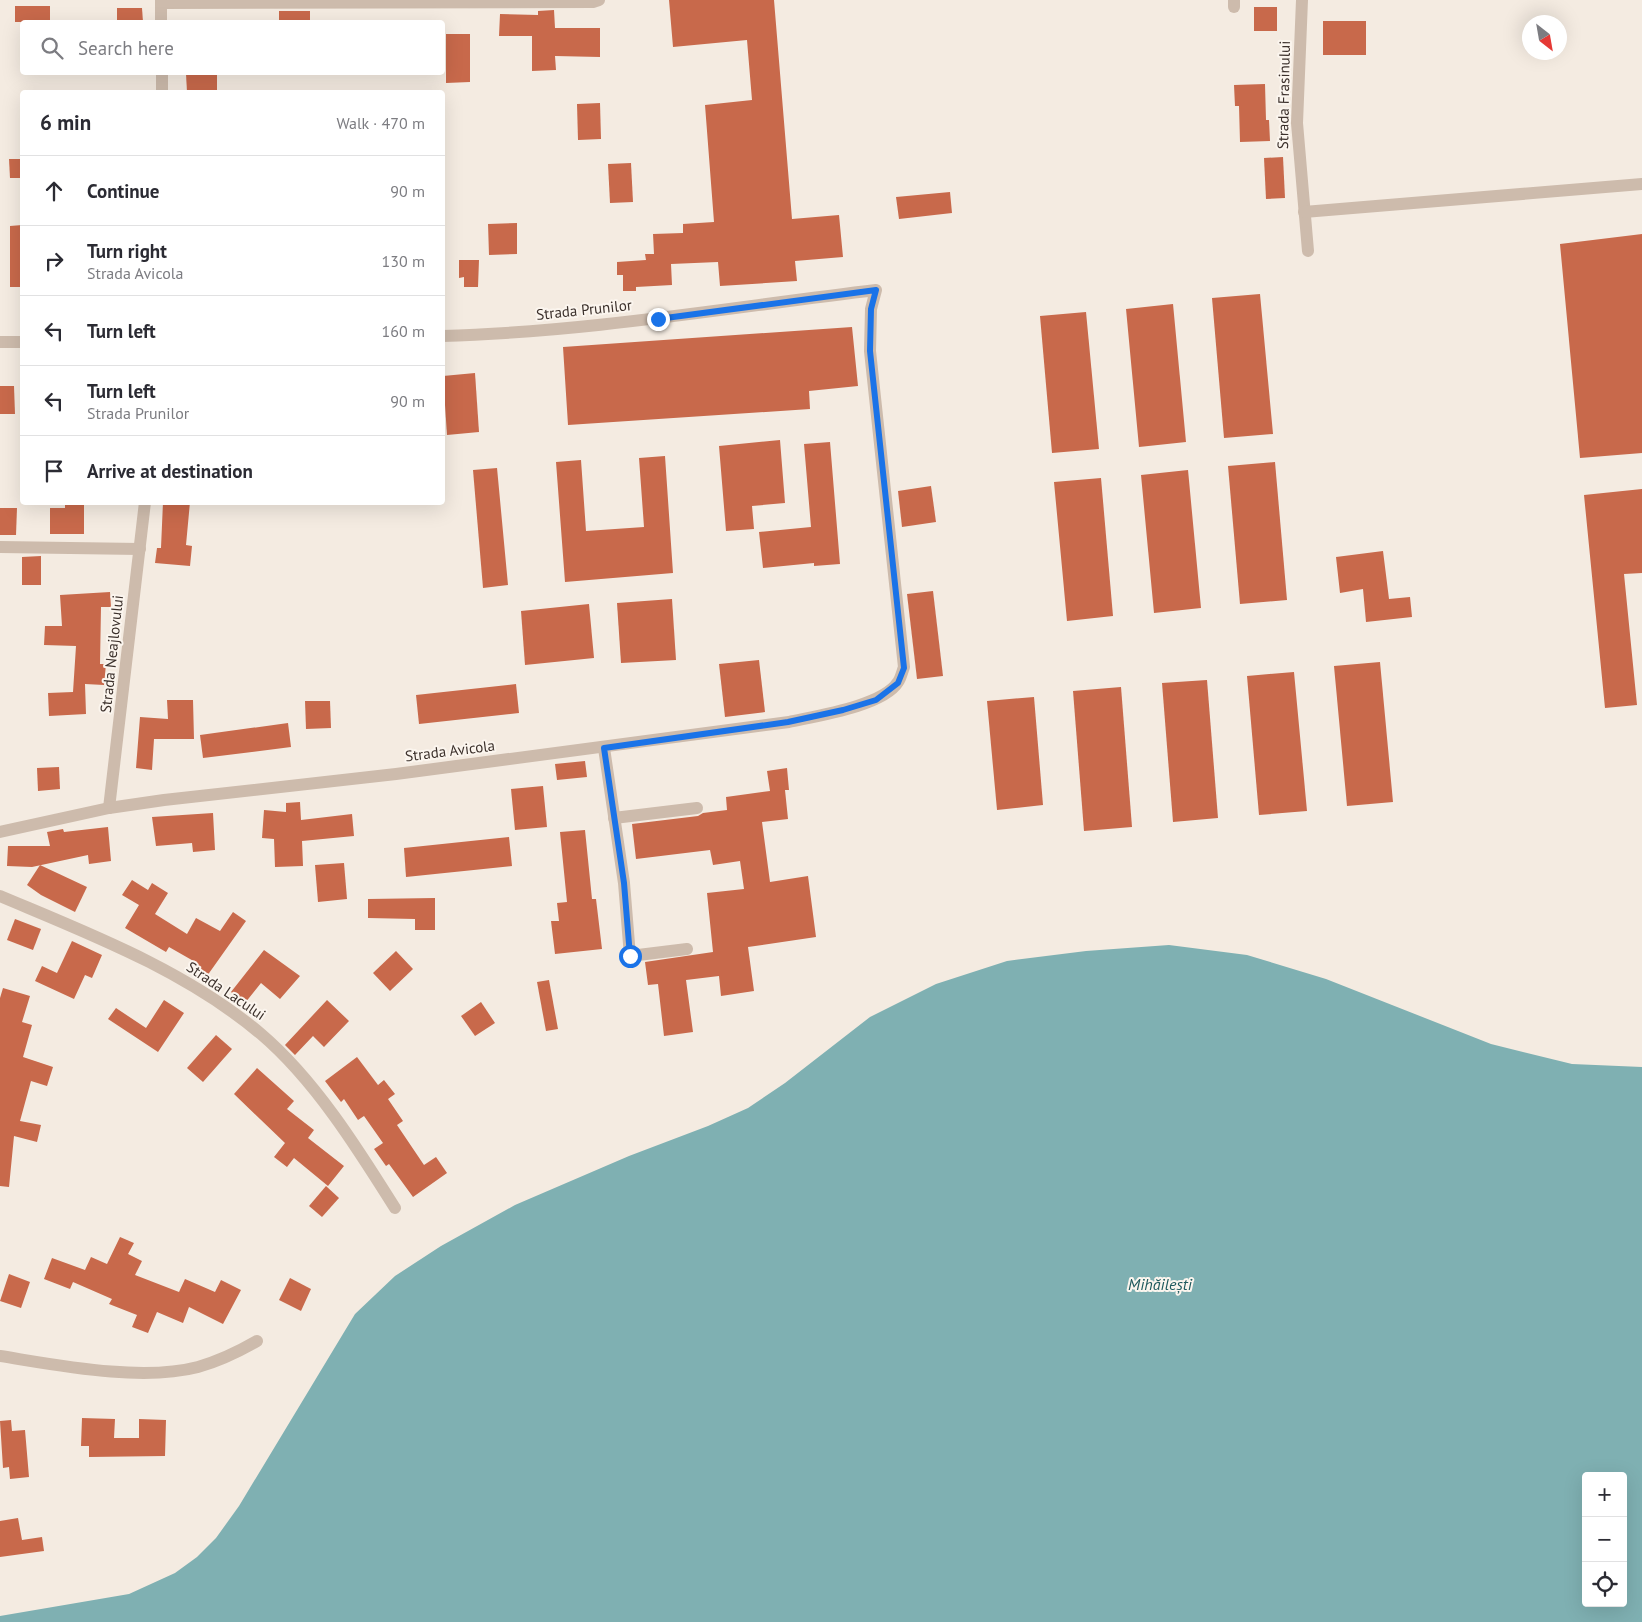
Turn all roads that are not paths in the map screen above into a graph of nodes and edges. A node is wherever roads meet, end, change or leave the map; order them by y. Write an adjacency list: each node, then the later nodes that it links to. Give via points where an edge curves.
1 (599, 0): 3 (street)
2 (1302, 0): 8 (street, Strada Frasinului, via 1297,123)
3 (161, 1): 4 (street)
4 (161, 20)
5 (162, 75): 6 (street)
6 (162, 90)
7 (1642, 184): 8 (street)
8 (1304, 212): 9 (street, Strada Frasinului)
9 (1308, 251)
10 (445, 336): 16 (street, Strada Prunilor, via 503,334 658,319 876,290 871,309 870,351 904,668)
11 (0, 342): 12 (street)
12 (20, 342)
13 (145, 505): 15 (street, Strada Neajlovului)
14 (0, 546): 15 (street)
15 (140, 549): 18 (street, Strada Neajlovului)
16 (898, 683): 17 (street, Strada Avicola, via 876,700 798,720)
17 (604, 748): 18 (street, Strada Avicola); 20 (street)
18 (109, 808): 21 (street, Strada Avicola)
19 (698, 808): 20 (street)
20 (614, 818): 23 (street, via 630,956)
21 (0, 832)
22 (0, 896): 24 (street, Strada Lacului, via 128,952 186,982 235,1013 290,1062 342,1130)
23 (686, 949)
24 (395, 1208)
25 (257, 1341): 26 (street, via 225,1358 180,1370 141,1372 67,1367)
26 (0, 1356)

